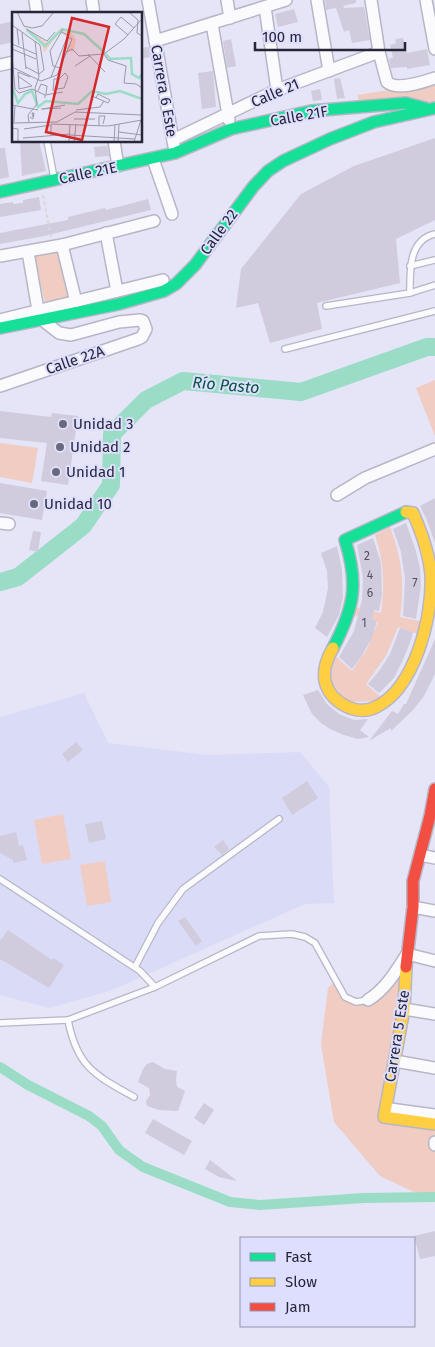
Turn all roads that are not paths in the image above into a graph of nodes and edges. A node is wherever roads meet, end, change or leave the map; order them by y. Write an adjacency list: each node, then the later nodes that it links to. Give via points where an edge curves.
1 (148, 0): 10 (street, Carrera 6 Este)
2 (226, 0): 8 (street)
3 (317, 0): 14 (street)
4 (371, 0): 13 (street)
5 (426, 0): 12 (street)
6 (282, 1): 7 (street)
7 (265, 7): 8 (street); 16 (street)
8 (230, 18): 9 (street)
9 (212, 24): 11 (street); 18 (street)
10 (147, 28): 11 (street, Carrera 6 Este)
11 (155, 42): 20 (street, Carrera 6 Este)
12 (435, 49)
13 (379, 52): 14 (street, Calle 21); 15 (street, via 387,82 391,85 417,84)
14 (329, 71): 16 (street, Calle 21)
15 (435, 78)
16 (278, 90): 18 (street, Calle 21)
17 (431, 109): 19 (street, Calle 21F, via 406,103 311,111); 44 (street, Calle 22, via 374,122 330,138 268,171 195,265 164,291 119,304)
18 (227, 114): 19 (street); 20 (street, Calle 21)
19 (231, 129): 23 (street, Calle 21F)
20 (173, 140): 23 (street, Carrera 6 Este)
21 (47, 142): 26 (lane)
22 (114, 142): 25 (street)
23 (175, 153): 24 (street, Calle 21E)
24 (153, 158): 25 (street, Calle 21E); 28 (street)
25 (118, 166): 26 (street, Calle 21E)
26 (55, 180): 27 (street, Calle 21E)
27 (0, 192)
28 (172, 214)
29 (154, 221): 30 (street)
30 (106, 233): 32 (street); 39 (street)
31 (435, 234): 36 (lane, via 429,235 415,248)
32 (58, 245): 33 (street); 41 (street)
33 (28, 252): 34 (street); 44 (street)
34 (0, 256)
35 (435, 260): 36 (lane)
36 (410, 266): 40 (lane)
37 (163, 280): 39 (street)
38 (435, 285): 40 (lane)
39 (118, 291): 41 (street)
40 (410, 293): 42 (lane)
41 (76, 302): 44 (street)
42 (326, 306)
43 (435, 311): 47 (lane)
44 (40, 315): 45 (street); 46 (street, Calle 22); 48 (street, Calle 22A, via 59,333 71,335 119,322 140,320 146,329 138,339)
45 (0, 320)
46 (0, 328)
47 (285, 349)
48 (0, 386)
49 (435, 449): 50 (street, via 365,478)
50 (337, 495)
51 (430, 629): 51 (street, via 430,570 424,542 412,513 406,512 344,540 352,562 353,590 347,620 326,663 325,680 335,698 345,706 361,710 388,700 398,690)
52 (435, 789): 53 (street, Carrera 5 Este)
53 (433, 808): 55 (street, Carrera 5 Este)
54 (279, 820): 62 (lane, via 183,888 158,923)
55 (420, 855): 56 (street); 58 (street, Carrera 5 Este, via 413,881)
56 (435, 858)
57 (0, 879): 62 (lane)
58 (413, 907): 59 (street); 60 (street, Carrera 5 Este)
59 (435, 911)
60 (407, 954): 61 (street); 64 (street, Carrera 5 Este, via 377,995); 65 (street, Carrera 5 Este)
61 (435, 961)
62 (135, 967): 63 (lane)
63 (155, 987): 64 (lane, via 259,936 292,934 315,943 345,997 356,1002); 67 (lane)
64 (368, 1000)
65 (404, 1009): 66 (street); 69 (street, Carrera 5 Este)
66 (435, 1014)
67 (68, 1020): 68 (lane); 71 (lane, via 75,1048 84,1062 103,1080)
68 (0, 1023)
69 (395, 1060): 70 (street); 72 (street, Carrera 5 Este)
70 (435, 1068)
71 (134, 1097)
72 (387, 1113): 73 (street); 74 (street)
73 (435, 1115)
74 (435, 1124)

